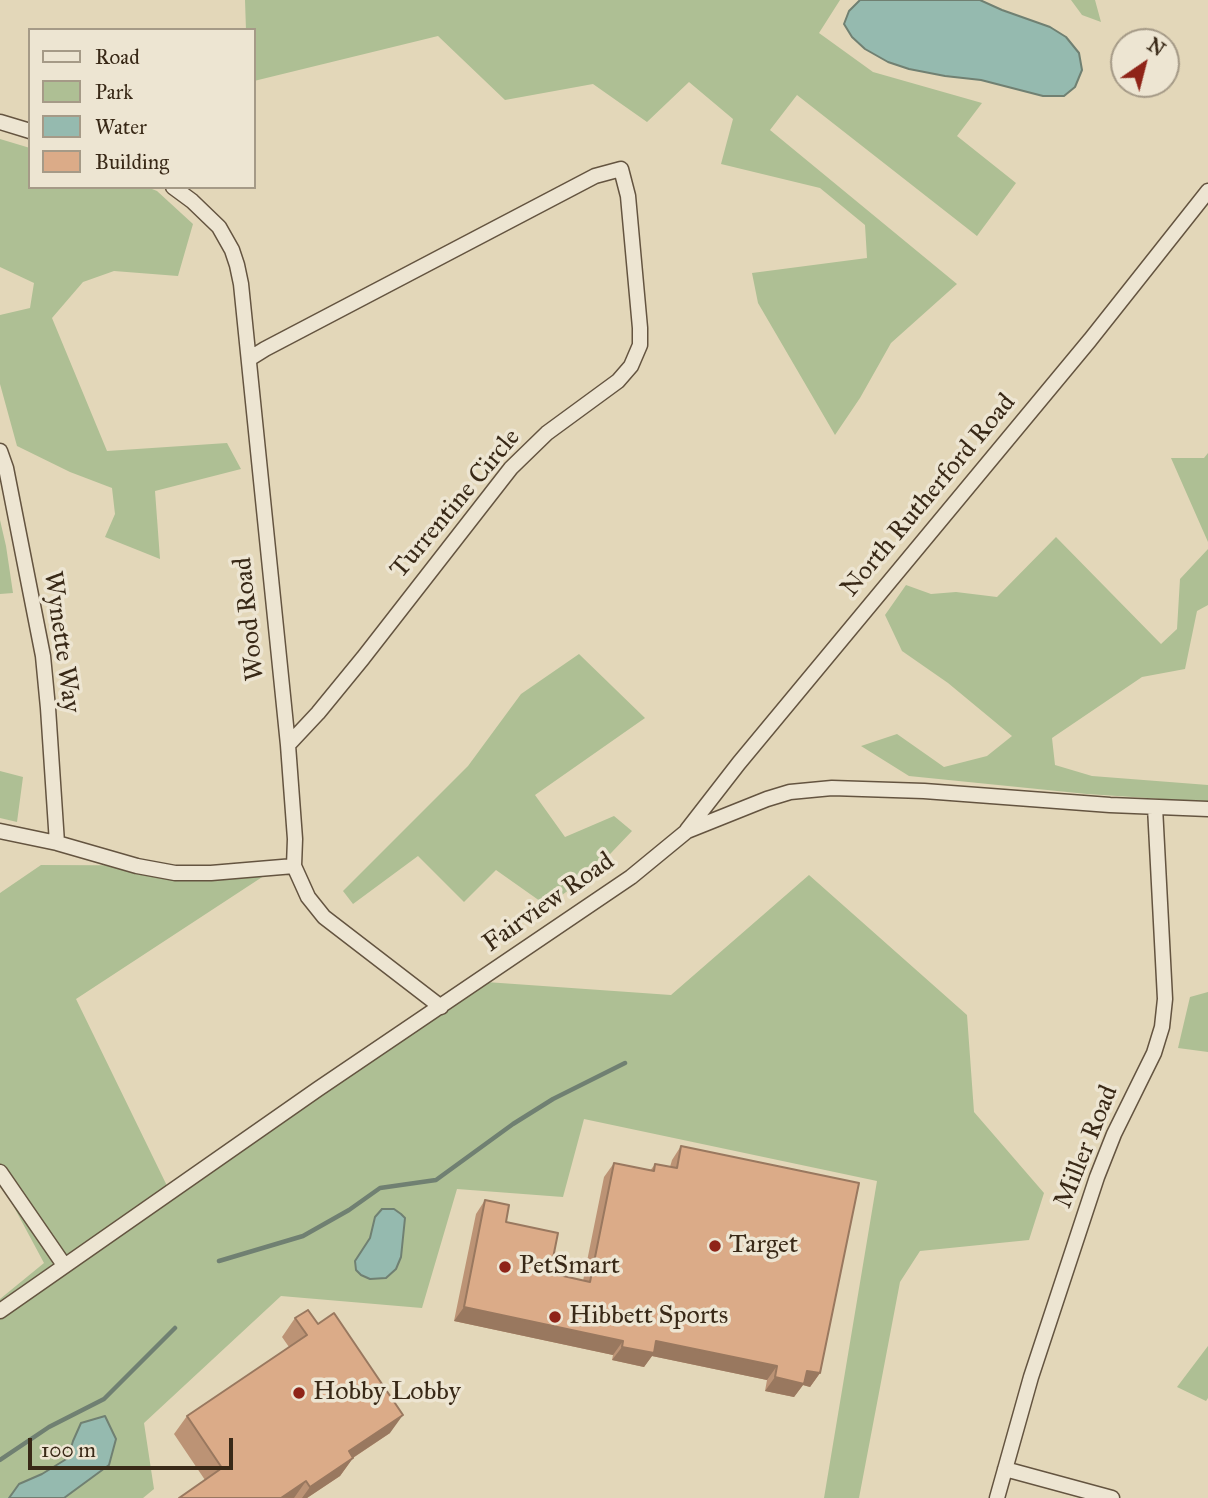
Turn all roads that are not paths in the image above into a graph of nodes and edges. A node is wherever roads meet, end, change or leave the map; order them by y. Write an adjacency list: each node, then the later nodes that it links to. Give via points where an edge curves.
1 (0, 122): 2 (street)
2 (28, 130)
3 (176, 189): 5 (street, Wood Road, via 211,218 232,250)
4 (1208, 191): 11 (street, North Rutherford Road)
5 (249, 359): 7 (street, Wood Road); 7 (street, Turrentine Circle, via 595,176 621,169 628,196 640,328 636,358 618,380 547,433 511,468 363,658)
6 (0, 451): 12 (street, Wynette Way, via 43,656)
7 (288, 745): 13 (street, Wood Road)
8 (1156, 807): 9 (street, Fairview Road); 11 (street, Fairview Road, via 832,788 790,792); 18 (street, Miller Road, via 1165,999 1162,1027 1097,1177)
9 (1208, 809)
10 (0, 831): 12 (street)
11 (687, 831): 14 (street, Fairview Road, via 631,877)
12 (57, 844): 13 (street, via 175,873)
13 (294, 866): 14 (street, Wood Road, via 308,897 324,917)
14 (441, 1007): 16 (street, Fairview Road)
15 (0, 1172): 16 (street)
16 (64, 1265): 17 (street, Fairview Road)
17 (0, 1311)
18 (1005, 1469): 19 (street, Miller Road); 20 (street)
19 (997, 1498)
20 (1112, 1498)

